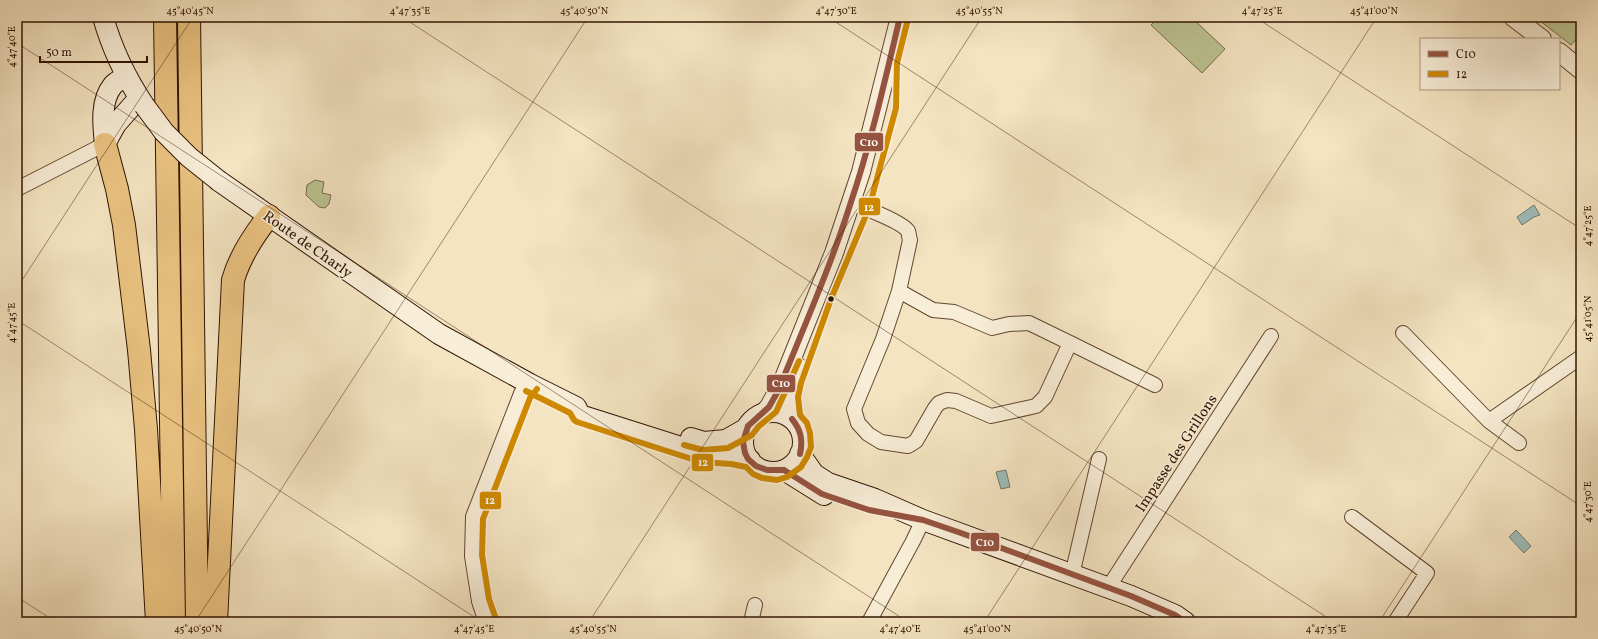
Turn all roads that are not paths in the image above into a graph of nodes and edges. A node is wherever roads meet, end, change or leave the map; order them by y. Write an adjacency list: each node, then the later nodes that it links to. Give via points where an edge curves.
1 (103, 17): 9 (main road, Route de Charly)
2 (165, 17): 38 (highway)
3 (188, 17): 39 (highway)
4 (900, 17): 13 (street)
5 (1513, 17): 6 (street)
6 (1541, 38)
7 (1560, 53): 8 (street)
8 (1581, 70)
9 (126, 76): 10 (main road, Route de Charly); 11 (main road, via 114,85 105,100)
10 (142, 102): 11 (main road, via 116,124); 14 (main road, Route de Charly, bridge, via 164,132 189,157)
11 (105, 144): 12 (street); 37 (highway, via 124,225 139,350)
12 (17, 189)
13 (856, 205): 15 (street, via 904,227 909,232 910,240); 23 (street, via 782,383 769,407); 24 (street, via 793,381 790,397)
14 (269, 216): 20 (main road, Route de Charly, via 439,334); 40 (highway, via 245,249 233,280)
15 (899, 291): 18 (street, via 933,310 954,312 992,328 1029,323); 18 (street, via 883,339 854,409 858,423 868,434 881,442 908,446 916,441 935,408 947,400 956,401 991,416 1036,406 1045,397)
16 (1402, 333): 25 (street)
17 (1271, 336): 35 (street, Impasse des Grillons)
18 (1070, 343): 21 (street)
19 (1581, 357): 25 (street)
20 (530, 384): 22 (main road, Route de Charly); 41 (street, via 523,394 475,517 474,556 481,601)
21 (1156, 385)
22 (576, 407): 26 (main road, Route de Charly, via 586,403 704,442 726,440); 30 (main road, Route de Charly, via 580,415 703,454)
23 (762, 414): 24 (main road, via 778,412); 26 (main road)
24 (792, 419): 28 (main road, via 799,426 802,435 803,445)
25 (1489, 421): 27 (street)
26 (747, 428): 30 (main road, via 743,444)
27 (1519, 443)
28 (800, 454): 31 (main road); 33 (main road, via 814,474 828,483 875,499)
29 (1099, 459): 34 (street)
30 (750, 460): 31 (main road, via 765,471)
31 (784, 470): 33 (main road, via 822,494 869,510)
32 (1352, 518): 45 (street, via 1427,573)
33 (923, 520): 34 (main road); 43 (street)
34 (1072, 575): 35 (main road)
35 (1108, 588): 44 (main road, via 1175,615)
36 (755, 605): 42 (street)
37 (158, 622)
38 (174, 622)
39 (197, 622)
40 (216, 622)
41 (488, 622)
42 (751, 622)
43 (869, 622)
44 (1185, 622)
45 (1395, 622)

